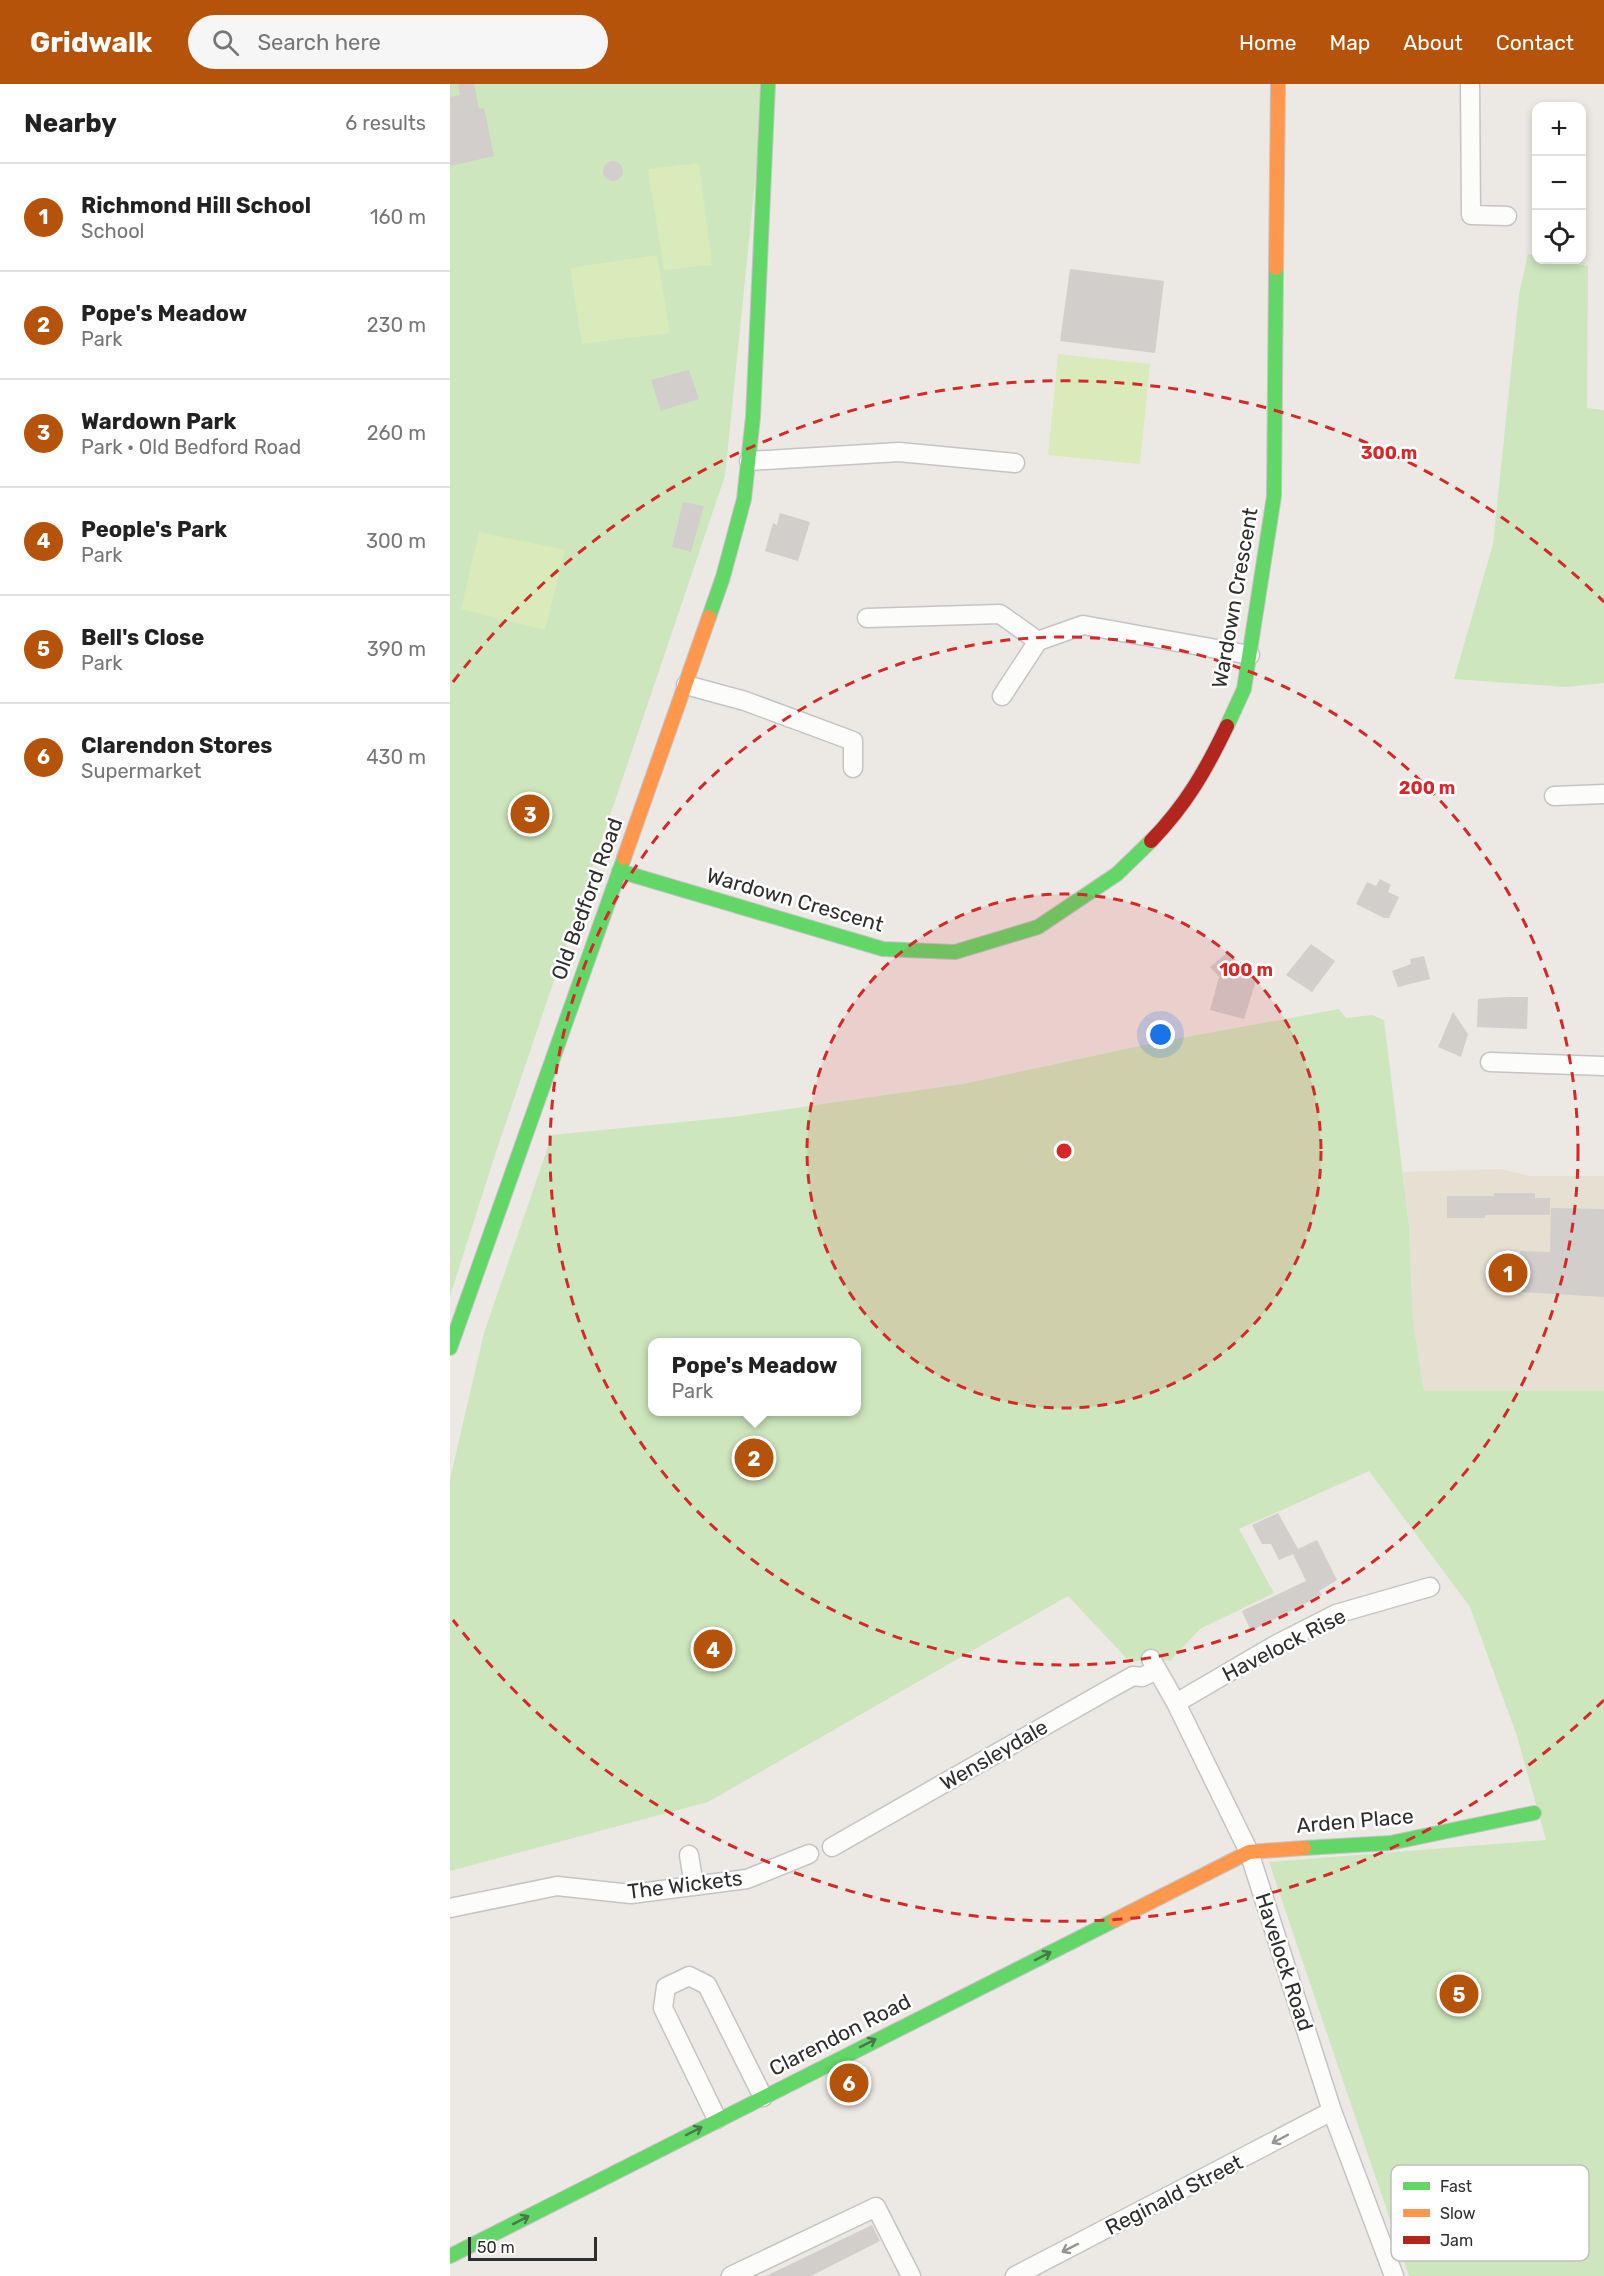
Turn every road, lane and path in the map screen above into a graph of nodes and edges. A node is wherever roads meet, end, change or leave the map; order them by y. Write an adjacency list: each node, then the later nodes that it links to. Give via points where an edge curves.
1 (768, 84): 5 (street, Old Bedford Road)
2 (1278, 84): 9 (street, Wardown Crescent, via 1274,496)
3 (1470, 84): 4 (street, via 1471,215)
4 (1507, 216)
5 (749, 461): 6 (street, via 899,452); 10 (street, Old Bedford Road, via 736,534)
6 (1015, 463)
7 (867, 618): 8 (street, via 1000,614)
8 (1038, 641): 9 (street, via 1083,625); 11 (street)
9 (1250, 655): 15 (street, Wardown Crescent, via 1244,689 1220,746 1177,812 1117,874 1038,927 955,952 884,949)
10 (686, 685): 12 (street, via 745,701 853,741); 15 (street, Old Bedford Road)
11 (1002, 696)
12 (854, 768)
13 (1604, 794): 14 (street)
14 (1554, 796)
15 (619, 872): 18 (street, Old Bedford Road)
16 (1490, 1062): 17 (street)
17 (1604, 1066)
18 (450, 1347)
19 (1430, 1587): 21 (street, Havelock Rise, via 1336,1614)
20 (1154, 1664): 21 (street, Havelock Road); 23 (street, Wensleydale, via 1142,1677 1133,1676)
21 (1176, 1703): 24 (street, Havelock Road)
22 (1534, 1813): 24 (street, Arden Place, via 1390,1843)
23 (832, 1847)
24 (1249, 1852): 29 (street, Clarendon Road, one-way to 24); 30 (street, Havelock Road)
25 (809, 1854): 27 (street, The Wickets, via 747,1879)
26 (689, 1855): 27 (street)
27 (694, 1886): 28 (street, The Wickets, via 631,1894 557,1886)
28 (450, 1908)
29 (763, 2097): 31 (street, Clarendon Road); 31 (street, via 707,1985 689,1976 666,1987 663,2008)
30 (1332, 2111): 35 (street, Reginald Street, one-way to 35); 36 (street, Havelock Road)
31 (717, 2119): 32 (street, Clarendon Road, one-way to 31)
32 (450, 2256)
33 (731, 2276): 34 (street, via 876,2207)
34 (911, 2276)
35 (1015, 2276)
36 (1394, 2276)

